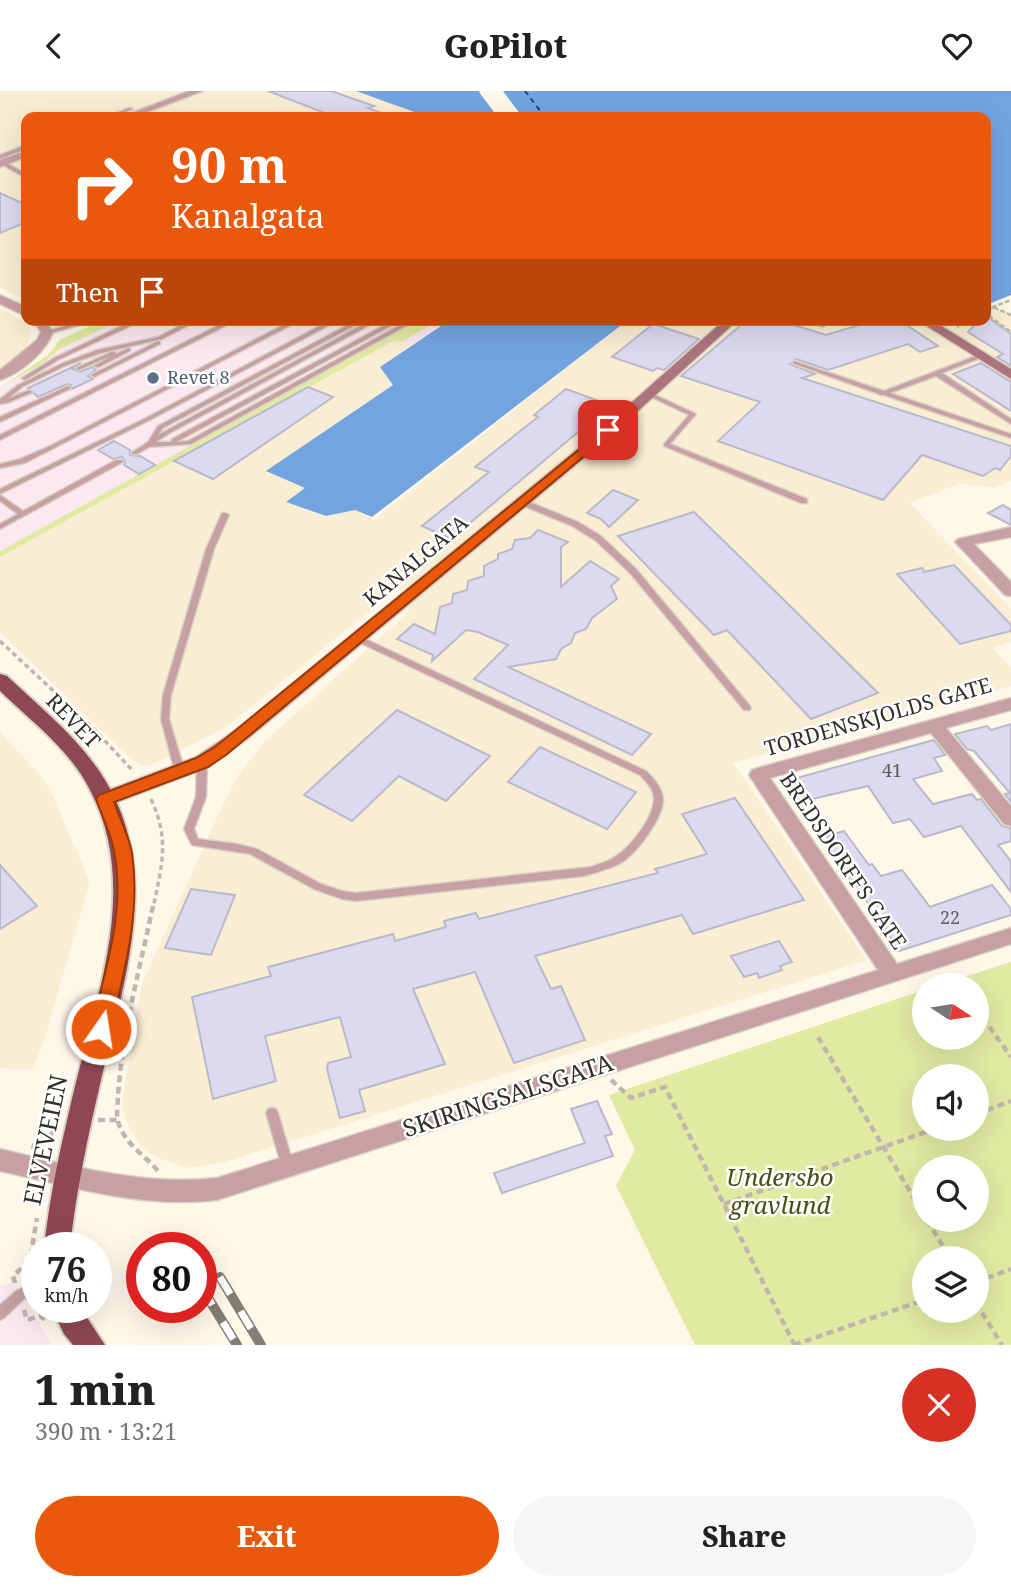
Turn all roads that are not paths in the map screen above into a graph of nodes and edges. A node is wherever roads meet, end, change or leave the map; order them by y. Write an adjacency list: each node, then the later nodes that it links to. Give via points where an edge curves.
1 (198, 91): 2 (street)
2 (132, 112)
3 (21, 150): 5 (lane)
4 (21, 155): 5 (street)
5 (1, 161): 6 (lane)
6 (21, 173)
7 (0, 299): 8 (street)
8 (21, 310)
9 (42, 326): 31 (street)
10 (70, 326): 31 (lane)
11 (127, 326): 49 (lane, via 46,364 8,389)
12 (174, 326): 35 (lane)
13 (184, 326): 35 (lane, via 160,338)
14 (192, 326): 32 (lane)
15 (222, 326): 55 (lane)
16 (279, 326): 59 (lane, via 54,446)
17 (316, 326): 53 (lane, via 142,417)
18 (325, 326): 53 (lane)
19 (334, 326): 52 (lane)
20 (342, 326): 56 (lane, via 156,425)
21 (351, 326): 56 (lane, via 160,427)
22 (358, 326): 56 (lane, via 164,430)
23 (365, 326): 56 (lane)
24 (373, 326): 56 (lane)
25 (380, 326): 56 (lane, via 177,436)
26 (388, 326): 56 (lane, via 181,439)
27 (395, 326): 56 (lane, via 185,441)
28 (403, 326): 56 (lane, via 189,443)
29 (725, 326): 47 (main road, KANALGATA)
30 (935, 326): 37 (main road)
31 (47, 332): 44 (street, via 27,357)
32 (153, 345): 33 (lane); 41 (lane)
33 (140, 348): 34 (lane); 40 (lane)
34 (128, 350): 36 (lane); 40 (lane)
35 (99, 351): 49 (lane, via 20,386)
36 (116, 352): 39 (lane); 39 (lane, via 79,368)
37 (981, 356): 42 (lane); 43 (main road)
38 (795, 363): 48 (lane)
39 (88, 366): 40 (lane)
40 (97, 366)
41 (94, 375)
42 (938, 375): 48 (lane); 51 (lane)
43 (1011, 375)
44 (0, 376)
45 (68, 388): 50 (lane)
46 (29, 392): 49 (lane)
47 (649, 394): 61 (lane, via 693,414 666,445); 62 (main road, KANALGATA)
48 (882, 394): 54 (lane)
49 (0, 402)
50 (0, 420)
51 (1011, 422)
52 (151, 423): 53 (lane); 56 (lane)
53 (125, 431): 60 (lane)
54 (1011, 436)
55 (0, 438)
56 (148, 445): 57 (lane)
57 (135, 453)
58 (119, 462): 63 (lane)
59 (0, 466)
60 (0, 494): 63 (lane)
61 (804, 501)
62 (522, 502): 68 (main road, KANALGATA); 71 (lane, via 598,538 633,571)
63 (22, 514): 65 (lane)
64 (225, 515): 74 (lane, via 210,549 167,695 166,719)
65 (0, 527)
66 (1011, 532): 67 (street, via 963,542)
67 (1011, 591)
68 (357, 638): 73 (main road, KANALGATA); 73 (lane, via 643,773 656,784 657,813 626,855 609,866 390,895 334,895 259,854 195,842 190,837 188,829 201,797)
69 (0, 680): 76 (highway, REVET, via 82,762)
70 (1011, 704): 72 (street, TORDENSKJOLDS GATE)
71 (747, 708)
72 (934, 725): 75 (street, TORDENSKJOLDS GATE); 77 (street)
73 (202, 762): 74 (main road, KANALGATA)
74 (180, 772): 76 (main road, KANALGATA)
75 (758, 775): 79 (street, BREDSDORFFS GATE)
76 (105, 799): 83 (highway, ELVEVEIEN, via 123,851 125,917)
77 (1011, 819)
78 (1011, 936): 79 (street, SKIRINGSALSGATA)
79 (891, 972): 82 (street, SKIRINGSALSGATA)
80 (272, 1112): 82 (lane)
81 (0, 1160): 83 (street, SKIRINGSALSGATA)
82 (288, 1167): 83 (street, SKIRINGSALSGATA, via 192,1194 133,1191)
83 (69, 1175): 84 (highway, ELVEVEIEN)
84 (58, 1232)
85 (21, 1295): 86 (lane)
86 (0, 1314)
87 (72, 1323): 88 (highway)
88 (92, 1345)

